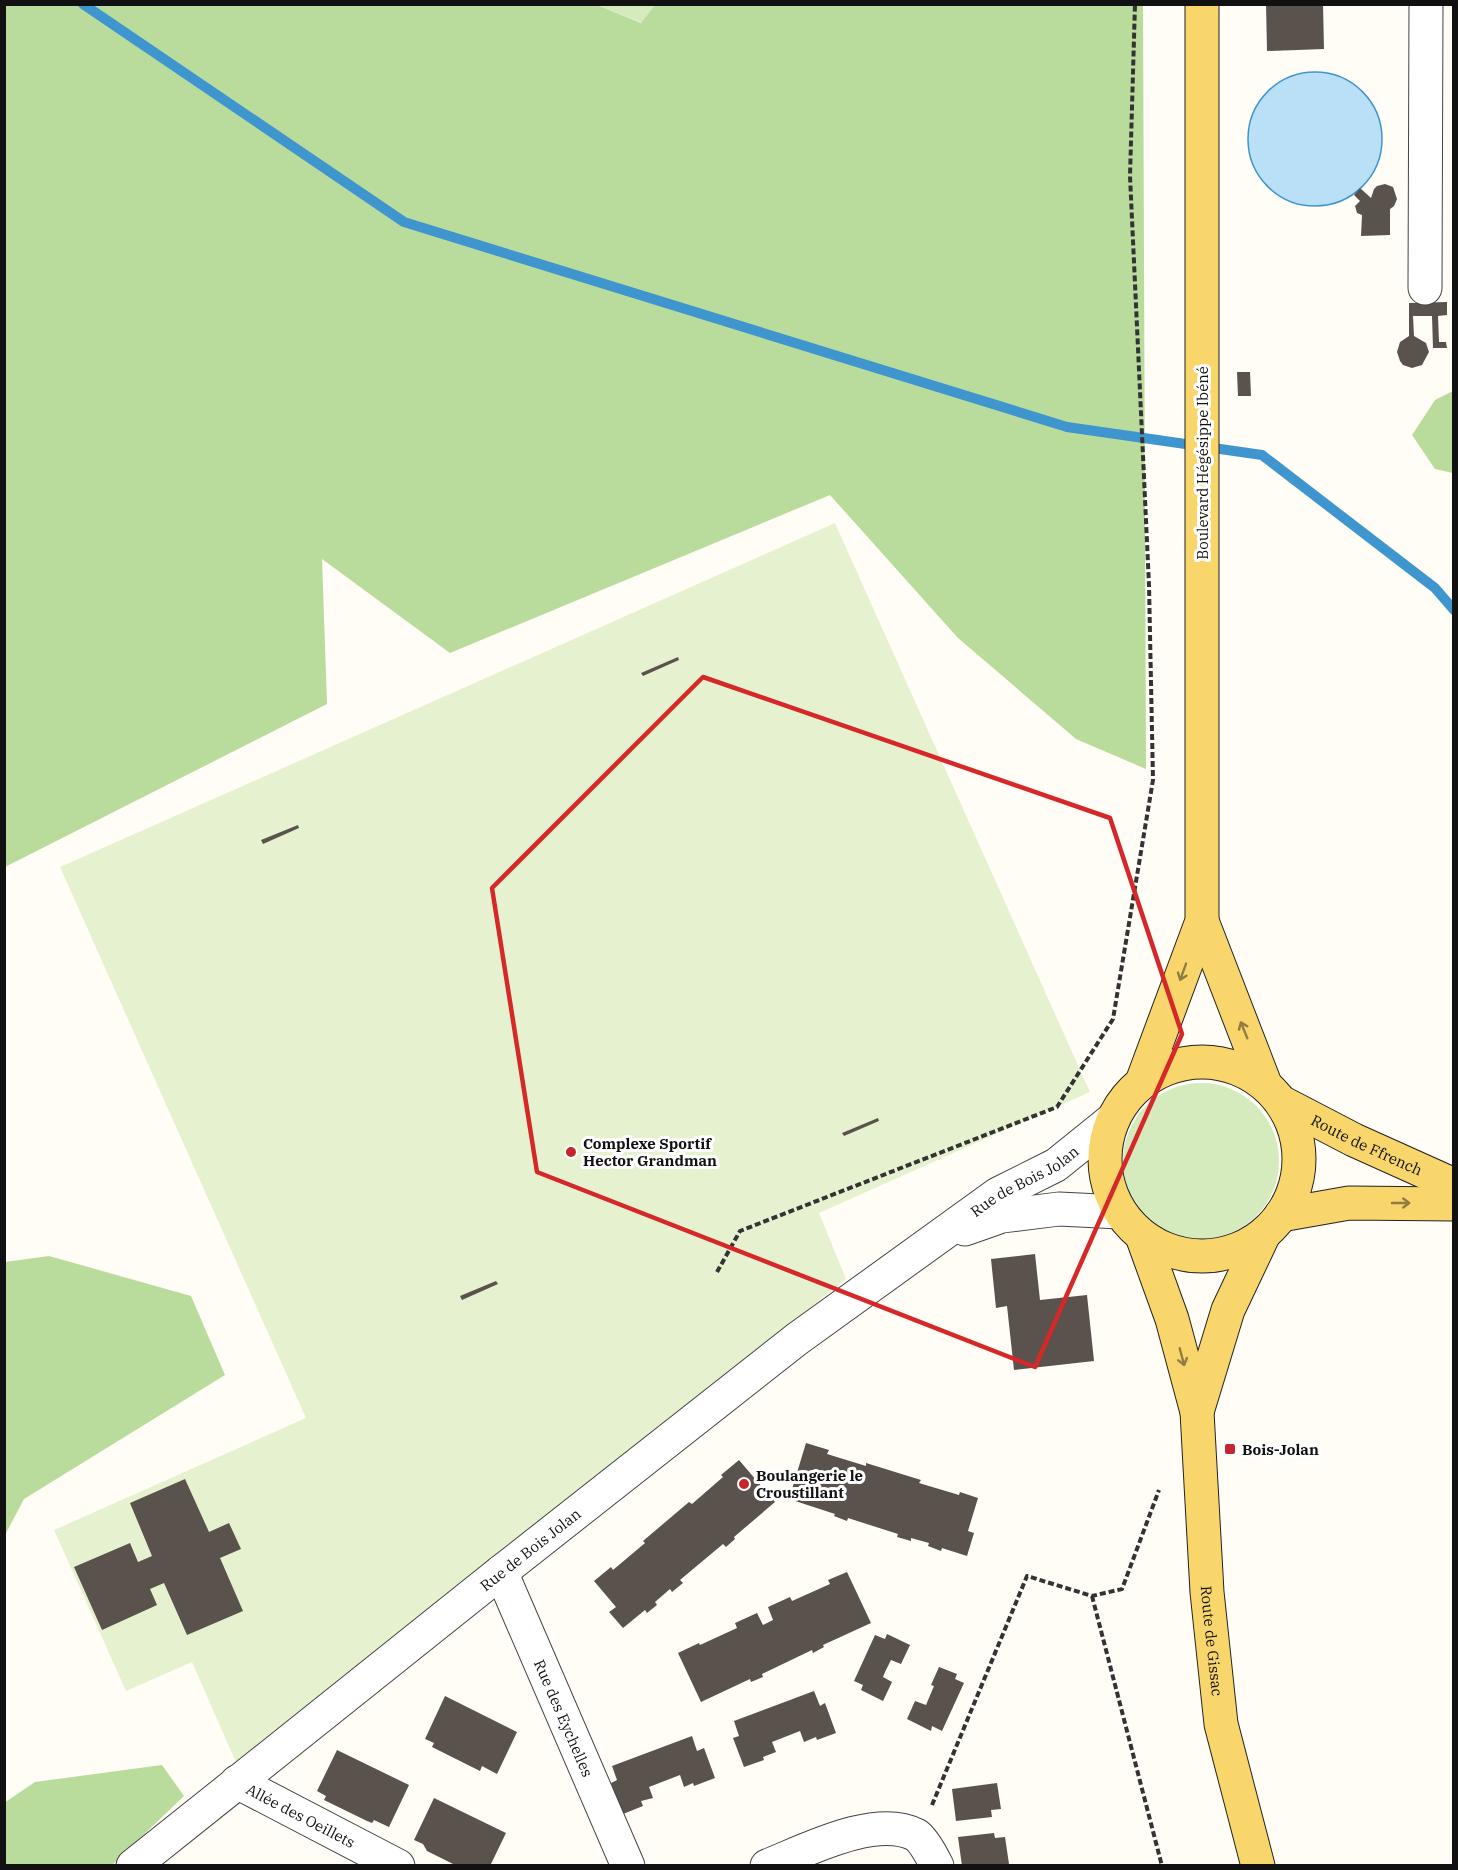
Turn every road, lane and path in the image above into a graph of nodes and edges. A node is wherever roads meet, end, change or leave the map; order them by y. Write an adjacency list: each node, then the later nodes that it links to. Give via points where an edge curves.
1 (1135, 4): 15 (path, via 1130,176 1149,585 1153,780 1113,1019 1057,1107 740,1231)
2 (1202, 4): 5 (main road, Boulevard Hégésippe Ibéné)
3 (1426, 4): 4 (street)
4 (1425, 288)
5 (1202, 921): 6 (main road, Boulevard Hégésippe Ibéné, one-way to 6); 7 (main road, Boulevard Hégésippe Ibéné, one-way to 5)
6 (1142, 1082): 7 (main road, via 1162,1070 1190,1062 1218,1062 1245,1071); 8 (main road)
7 (1273, 1093): 9 (main road, Route de Ffrench, via 1354,1140); 12 (main road, via 1295,1128 1300,1158 1295,1188)
8 (1113, 1119): 11 (main road, via 1106,1145 1105,1172); 14 (street, Rue de Bois Jolan, via 1056,1165 998,1194)
9 (1454, 1185)
10 (1454, 1203): 12 (main road, one-way to 10, via 1348,1203)
11 (1120, 1212): 13 (main road); 14 (street, Rue de Bois Jolan, via 1059,1209 1002,1216)
12 (1273, 1224): 13 (main road, via 1246,1246 1204,1256 1182,1254); 16 (main road, Route de Gissac, via 1228,1310)
13 (1142, 1236): 16 (main road, Route de Gissac, one-way to 16, via 1172,1319)
14 (935, 1240): 18 (street, Rue de Bois Jolan, via 797,1339)
15 (717, 1272)
16 (1197, 1412): 28 (main road, Route de Gissac, via 1207,1592 1221,1724)
17 (1159, 1490): 19 (path, via 1122,1589)
18 (501, 1572): 20 (street, Rue de Bois Jolan, via 393,1641 262,1747); 24 (street, Rue des Eychelles)
19 (1092, 1596): 21 (path, via 1026,1576); 27 (path)
20 (237, 1782): 22 (street, Rue de Bois Jolan); 23 (street, Allée des Oeillets)
21 (918, 1836): 25 (street, via 892,1828 860,1830); 26 (street)
22 (133, 1866)
23 (398, 1866)
24 (627, 1866)
25 (767, 1866)
26 (937, 1866)
27 (1162, 1866)
28 (1258, 1866)

